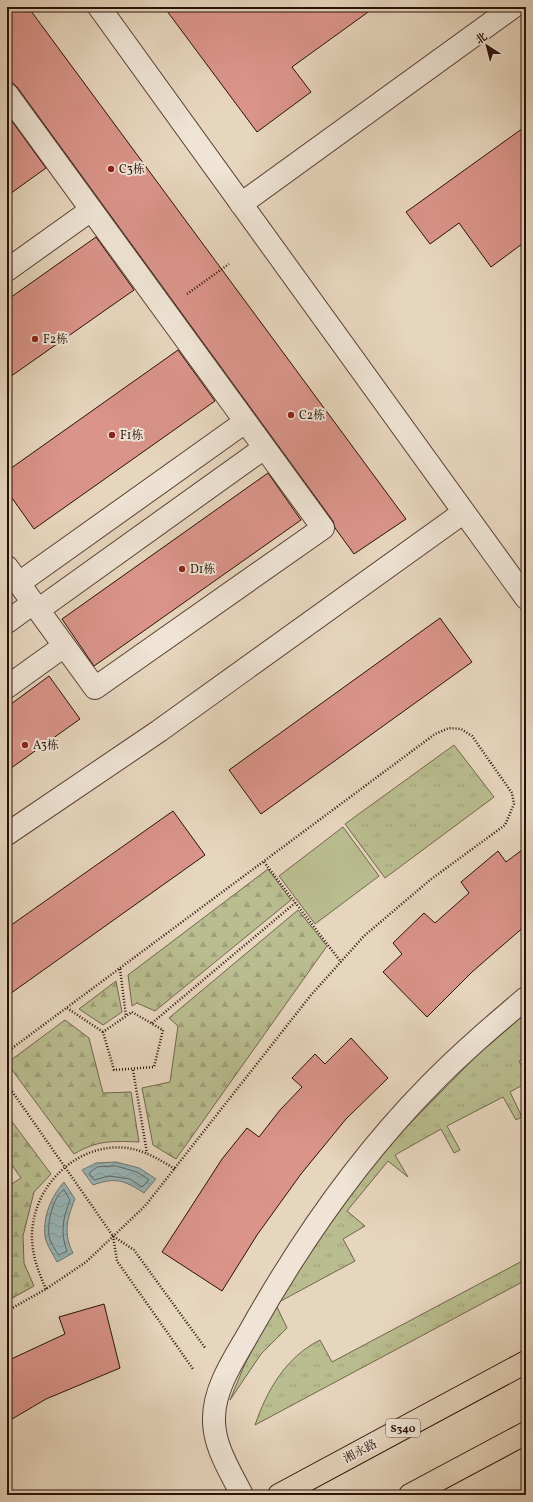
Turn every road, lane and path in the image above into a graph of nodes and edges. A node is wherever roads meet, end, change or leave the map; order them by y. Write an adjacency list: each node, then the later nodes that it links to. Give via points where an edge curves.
1 (99, 7): 4 (street)
2 (513, 7): 4 (street)
3 (7, 94): 5 (street)
4 (241, 204): 11 (street)
5 (91, 210): 7 (street); 8 (street)
6 (229, 264): 8 (path)
7 (7, 270)
8 (164, 310): 9 (street)
9 (245, 422): 10 (street); 12 (street)
10 (264, 448): 14 (street); 16 (street, via 323,528 95,688)
11 (464, 512): 13 (street); 18 (street, via 166,726)
12 (13, 575): 14 (street)
13 (526, 598)
14 (36, 606): 15 (street); 16 (street)
15 (7, 622)
16 (64, 646): 17 (street)
17 (7, 687)
18 (7, 834)
19 (264, 862): 20 (path); 21 (path, via 435,734 449,728 461,729 472,736 512,793 514,804 505,825 430,880 364,936); 22 (path)
20 (296, 903): 21 (path); 26 (path)
21 (341, 962): 33 (path, via 311,995)
22 (120, 969): 24 (path); 25 (path)
23 (526, 998): 41 (street, via 477,1040 396,1121 343,1186 307,1236 267,1300 223,1381 216,1402 216,1438)
24 (67, 1008): 27 (path); 28 (path)
25 (126, 1016): 26 (path, via 132,1012); 27 (path)
26 (152, 1023): 29 (path, via 163,1030 154,1067)
27 (103, 1032): 29 (path, via 114,1070)
28 (7, 1052)
29 (133, 1070): 31 (path)
30 (7, 1084): 32 (path)
31 (147, 1153): 32 (path, via 127,1148 105,1149 84,1156); 33 (path)
32 (65, 1167): 34 (path); 35 (path, via 46,1187 37,1204 32,1225 37,1268)
33 (175, 1169): 34 (path, via 145,1206)
34 (114, 1236): 35 (path, via 86,1262); 37 (path, via 134,1250); 39 (path, via 117,1261)
35 (46, 1289): 36 (path)
36 (7, 1311)
37 (206, 1349)
38 (526, 1362): 42 (main road, 湘永路 / S340)
39 (193, 1369)
40 (526, 1433): 43 (main road)
41 (242, 1495)
42 (279, 1495)
43 (410, 1495)

